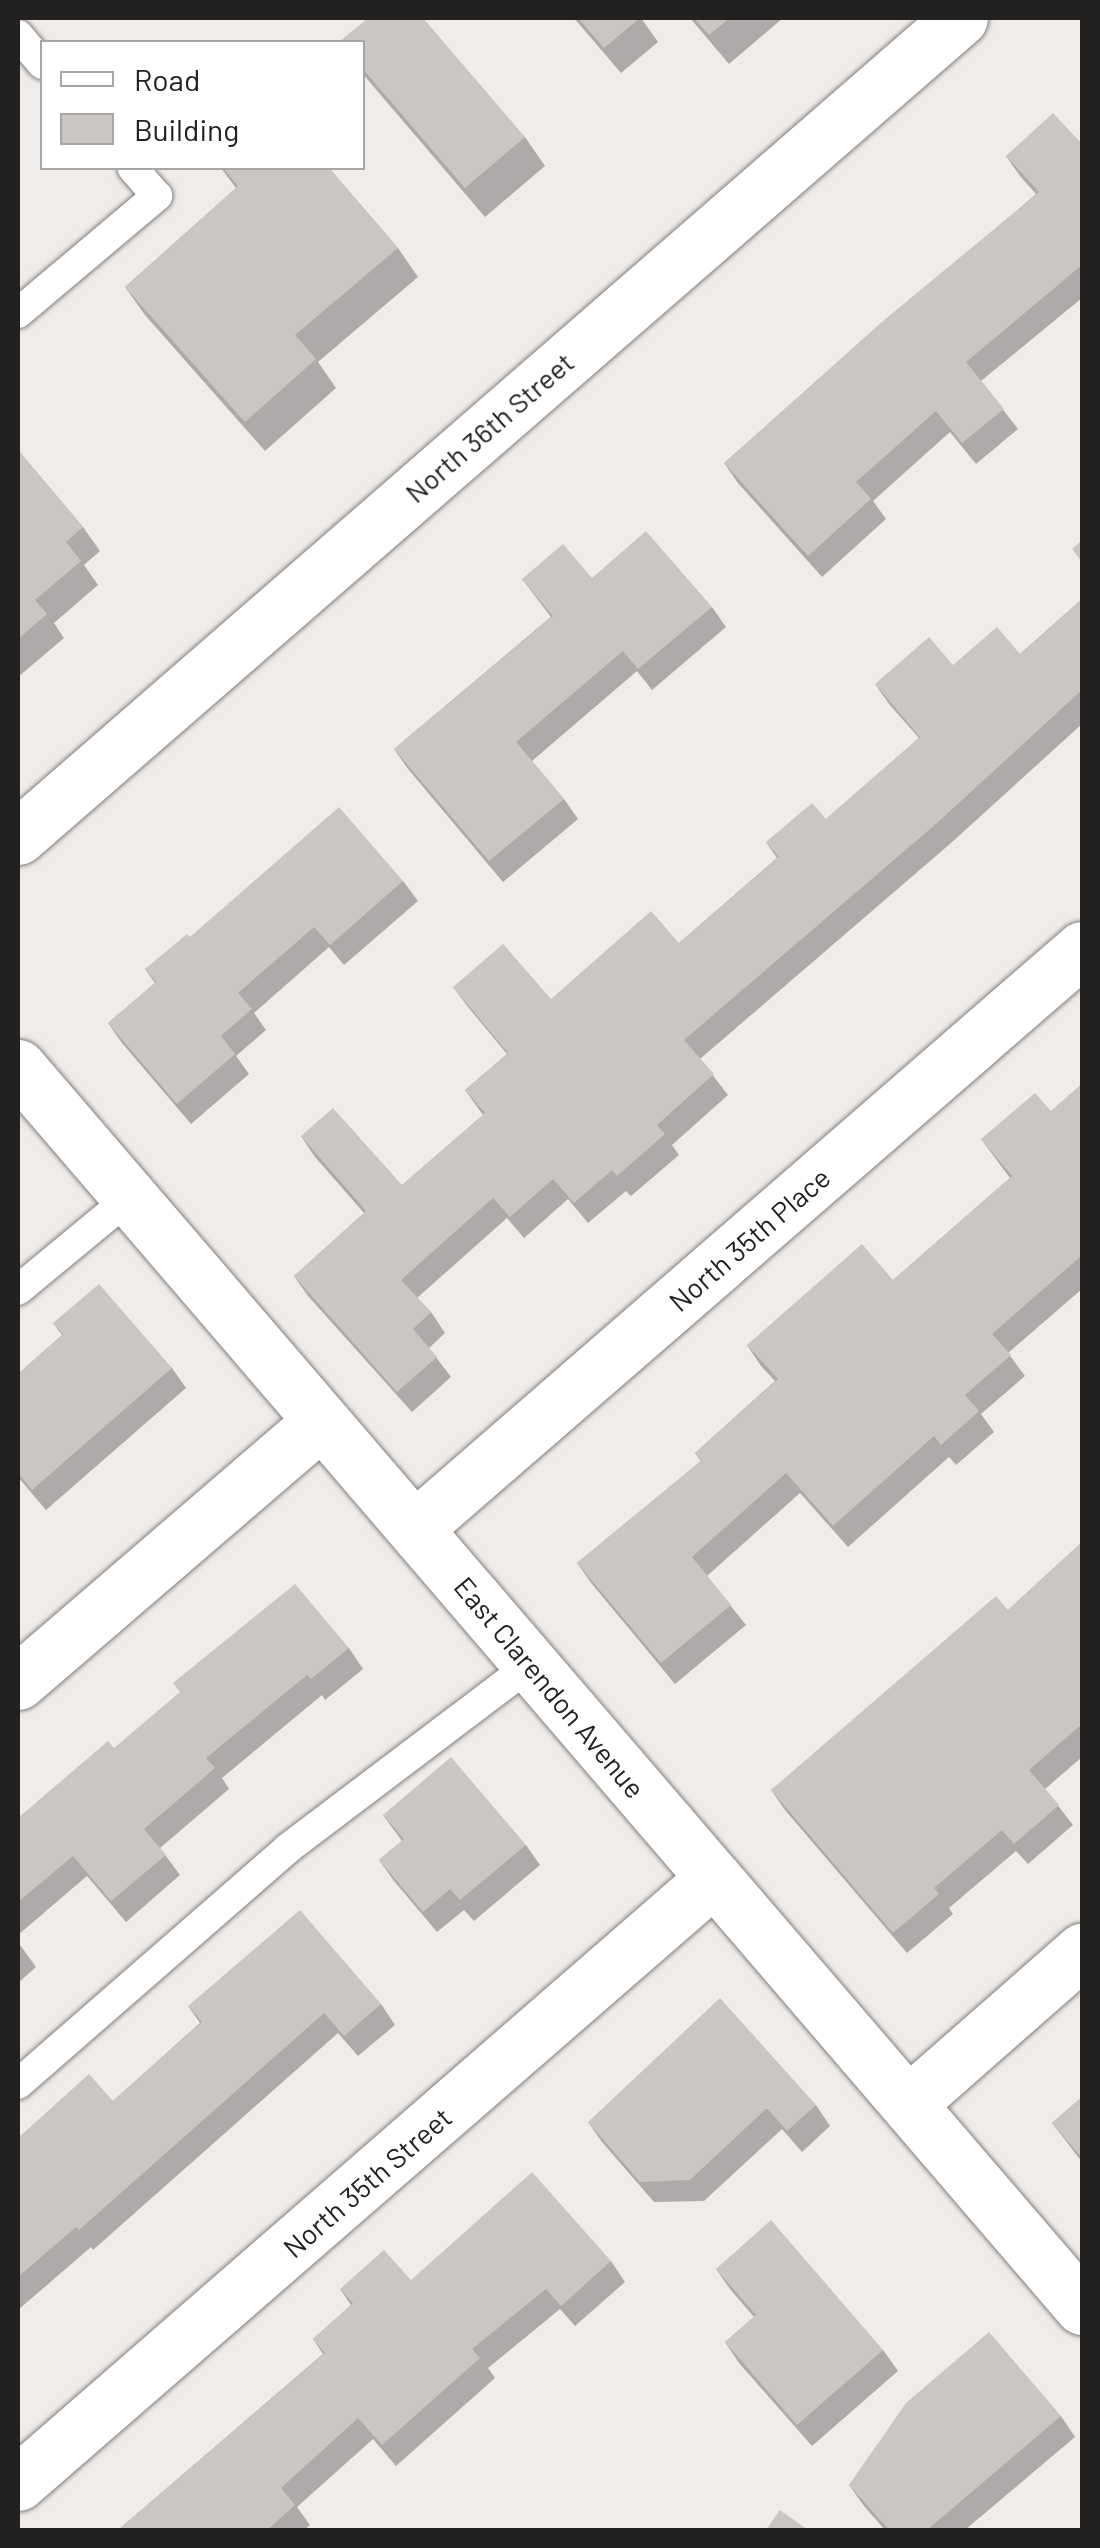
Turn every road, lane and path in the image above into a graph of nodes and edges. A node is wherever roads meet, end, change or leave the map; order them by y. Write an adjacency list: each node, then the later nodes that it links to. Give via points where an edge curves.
1 (960, 18): 6 (street, North 36th Street)
2 (18, 35): 3 (lane)
3 (40, 62)
4 (134, 170): 5 (lane, via 157,196)
5 (18, 314)
6 (18, 837)
7 (1082, 949): 12 (street, North 35th Place)
8 (18, 1067): 9 (street, East Clarendon Avenue)
9 (128, 1198): 10 (lane); 11 (street, East Clarendon Avenue)
10 (18, 1290)
11 (321, 1421): 12 (street, East Clarendon Avenue); 14 (street)
12 (416, 1528): 13 (street, East Clarendon Avenue)
13 (529, 1666): 15 (street, East Clarendon Avenue); 17 (lane, via 288,1849)
14 (18, 1682)
15 (714, 1878): 18 (street, East Clarendon Avenue); 20 (street, North 35th Street)
16 (1082, 1952): 18 (street)
17 (18, 2084)
18 (910, 2102): 19 (street, East Clarendon Avenue)
19 (1082, 2307)
20 (18, 2484)

